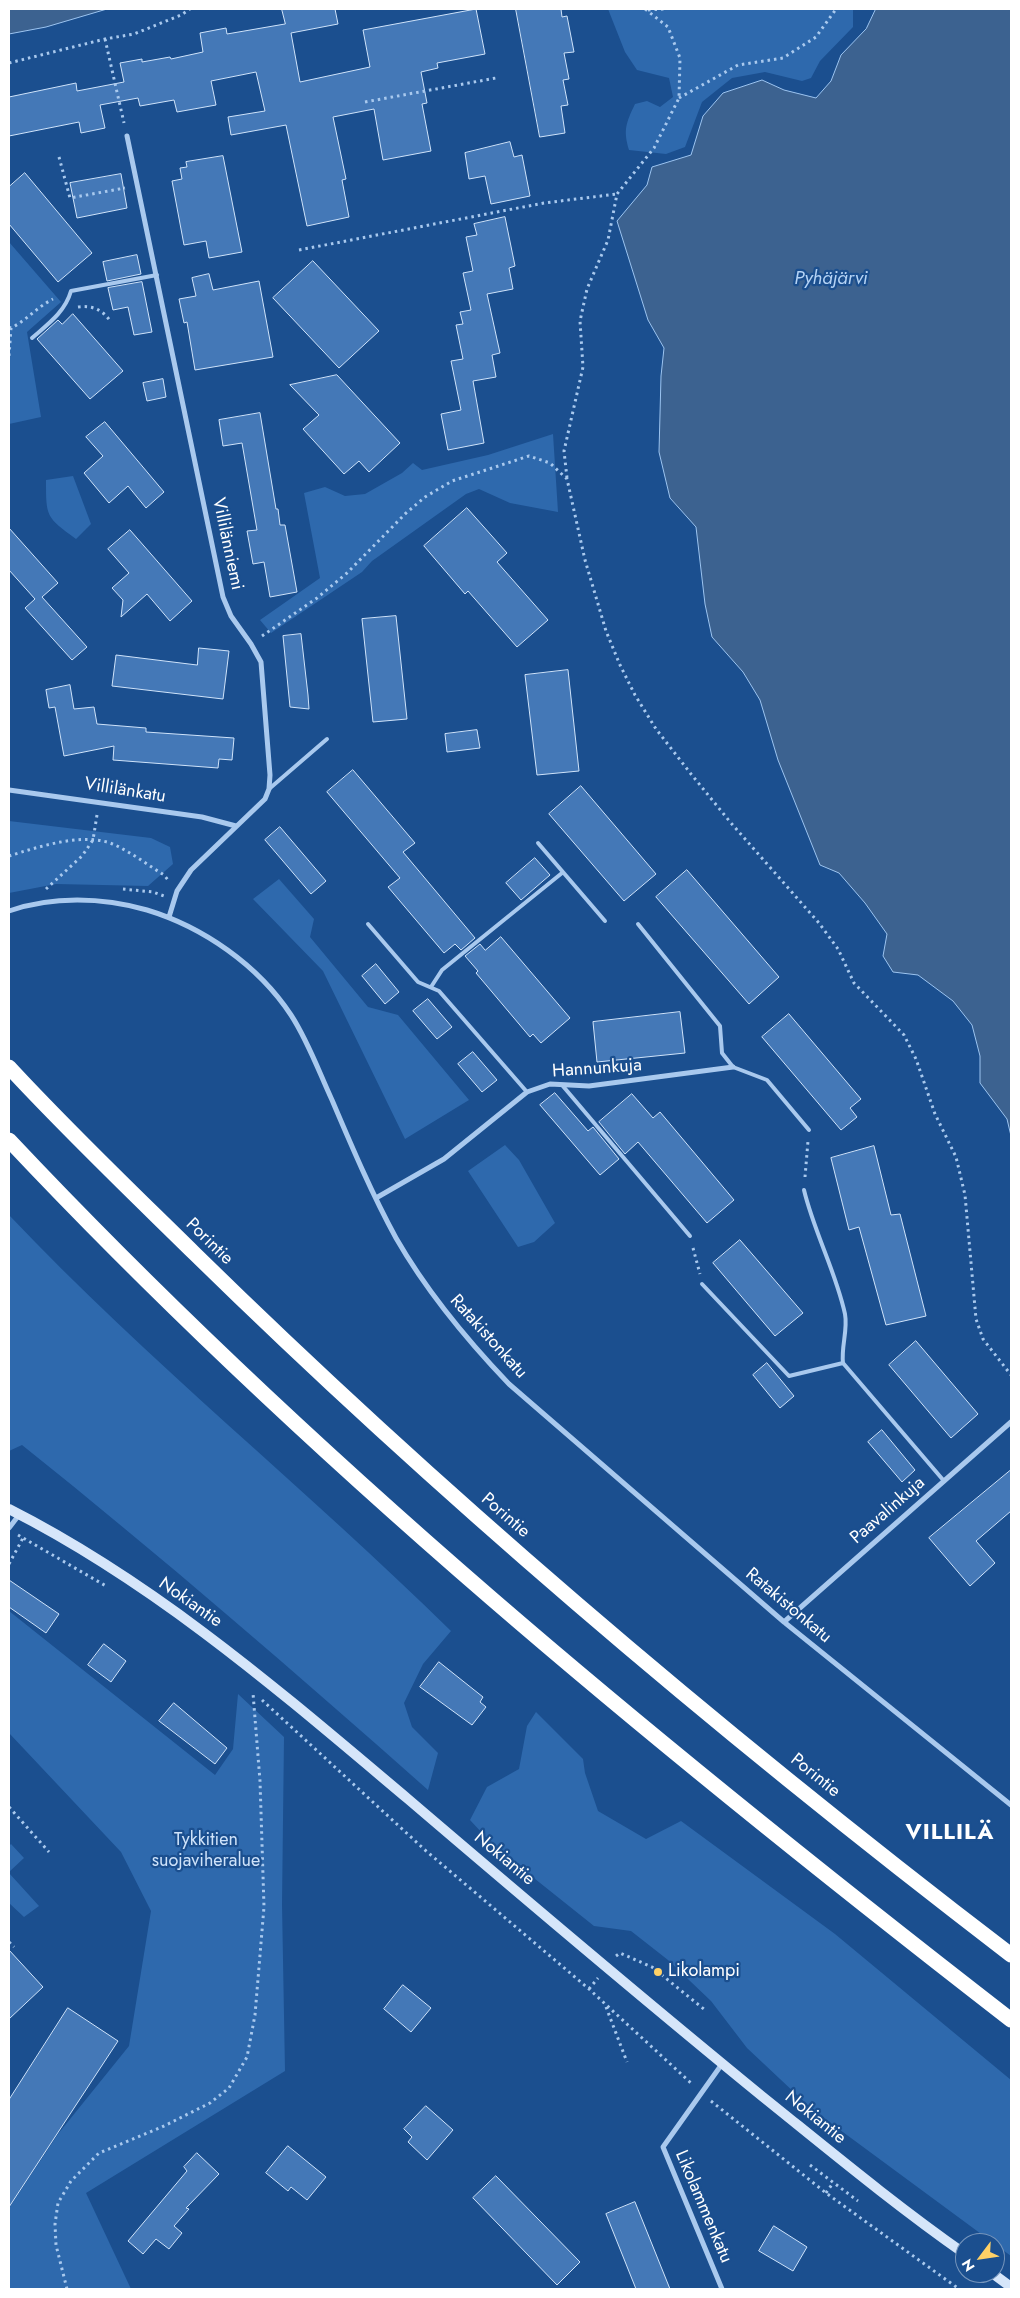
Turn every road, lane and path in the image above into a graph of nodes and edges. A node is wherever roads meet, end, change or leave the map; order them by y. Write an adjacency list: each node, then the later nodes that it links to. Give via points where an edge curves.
1 (190, 9): 5 (path, via 134,34)
2 (665, 9): 4 (path)
3 (836, 9): 8 (path, via 816,37 782,58 738,65)
4 (646, 10): 8 (path, via 668,27 680,58)
5 (105, 39): 6 (path); 10 (path)
6 (9, 64)
7 (496, 78): 9 (path)
8 (679, 98): 13 (path, via 654,148)
9 (364, 102)
10 (127, 136): 12 (street, Villilänniemi)
11 (60, 157): 12 (path, via 70,198)
12 (138, 185): 15 (street, Villilänniemi)
13 (618, 194): 14 (path, via 544,204); 22 (path, via 608,240 587,289 580,321 583,367 564,451)
14 (299, 250)
15 (157, 276): 16 (lane); 23 (street, Villilänniemi, via 223,597 231,616)
16 (71, 291): 17 (lane); 19 (path, via 39,306)
17 (63, 311): 18 (path, via 86,306 104,312); 20 (lane)
18 (111, 322)
19 (10, 328): 21 (path)
20 (32, 338)
21 (9, 356)
22 (567, 478): 23 (path, via 550,463 528,456 452,481 405,514 347,573); 52 (path, via 585,560 606,631 620,665 656,729 731,823 820,922 854,982 904,1035 916,1059 935,1114 956,1158 965,1195 976,1318 984,1339)
23 (251, 644): 25 (street, Villilänniemi, via 261,662)
24 (327, 739): 25 (lane)
25 (270, 789): 28 (street, via 254,811)
26 (9, 790): 27 (street, Villilänkatu)
27 (99, 801): 28 (street, Villilänkatu, via 202,817); 29 (path)
28 (236, 826): 34 (street, via 191,870)
29 (93, 840): 31 (path, via 72,840); 33 (path, via 82,856); 34 (path, via 114,844 164,875)
30 (538, 843): 32 (lane)
31 (9, 856)
32 (562, 873): 37 (lane); 40 (lane, via 442,970)
33 (45, 889)
34 (176, 890): 36 (street)
35 (9, 910): 36 (street, Ratakistonkatu, via 32,903 79,900 125,904)
36 (169, 917): 48 (street, Ratakistonkatu, via 212,938 269,987 291,1016)
37 (605, 921)
38 (368, 924): 40 (lane, via 418,982)
39 (638, 924): 41 (lane, via 720,1026 722,1052)
40 (431, 987): 44 (lane, via 439,992)
41 (733, 1066): 43 (street, Hannunkuja, via 589,1086); 45 (lane, via 767,1080)
42 (9, 1067): 70 (highway, Porintie, via 52,1114 298,1354 447,1491 678,1690)
43 (562, 1085): 44 (street, Hannunkuja, via 550,1084); 49 (lane)
44 (527, 1092): 48 (street, Hannunkuja, via 444,1159)
45 (810, 1130): 47 (path)
46 (9, 1140): 74 (highway, via 248,1378 411,1528 638,1722)
47 (804, 1190): 51 (lane, via 842,1301 845,1317 841,1350)
48 (376, 1198): 62 (street, Ratakistonkatu, via 412,1263 447,1315 509,1384)
49 (690, 1236): 50 (path)
50 (702, 1284): 51 (lane, via 788,1376)
51 (843, 1364): 54 (lane)
52 (1011, 1375)
53 (1011, 1422): 54 (street, Paavalinkuja)
54 (944, 1481): 62 (street, Paavalinkuja)
55 (9, 1510): 56 (main road, Nokiantie)
56 (19, 1514): 57 (street); 76 (main road, Nokiantie, via 95,1558 180,1614 264,1678)
57 (9, 1528)
58 (16, 1534): 59 (path)
59 (23, 1538): 60 (path); 61 (path)
60 (9, 1564)
61 (107, 1587)
62 (784, 1622): 65 (street, Ratakistonkatu)
63 (246, 1686): 64 (path)
64 (253, 1693): 72 (path, via 425,1850); 83 (path, via 264,1907 256,2015 247,2057 229,2088 210,2103 99,2153 71,2181 58,2203 55,2224 56,2245)
65 (1011, 1804)
66 (9, 1807): 67 (path)
67 (49, 1852)
68 (9, 1942): 69 (path)
69 (14, 1947)
70 (1011, 1955)
71 (652, 1967): 73 (path)
72 (604, 2004): 75 (path); 77 (path)
73 (705, 2010)
74 (1011, 2020)
75 (628, 2062)
76 (722, 2064): 77 (street, Likolammenkatu); 82 (main road, Nokiantie, via 866,2180)
77 (702, 2093): 80 (path); 84 (street, Likolammenkatu, via 663,2147)
78 (810, 2165): 79 (path)
79 (833, 2183): 80 (path); 81 (path)
80 (826, 2193): 85 (path)
81 (858, 2201)
82 (955, 2247)
83 (67, 2289)
84 (722, 2289)
85 (959, 2289)

